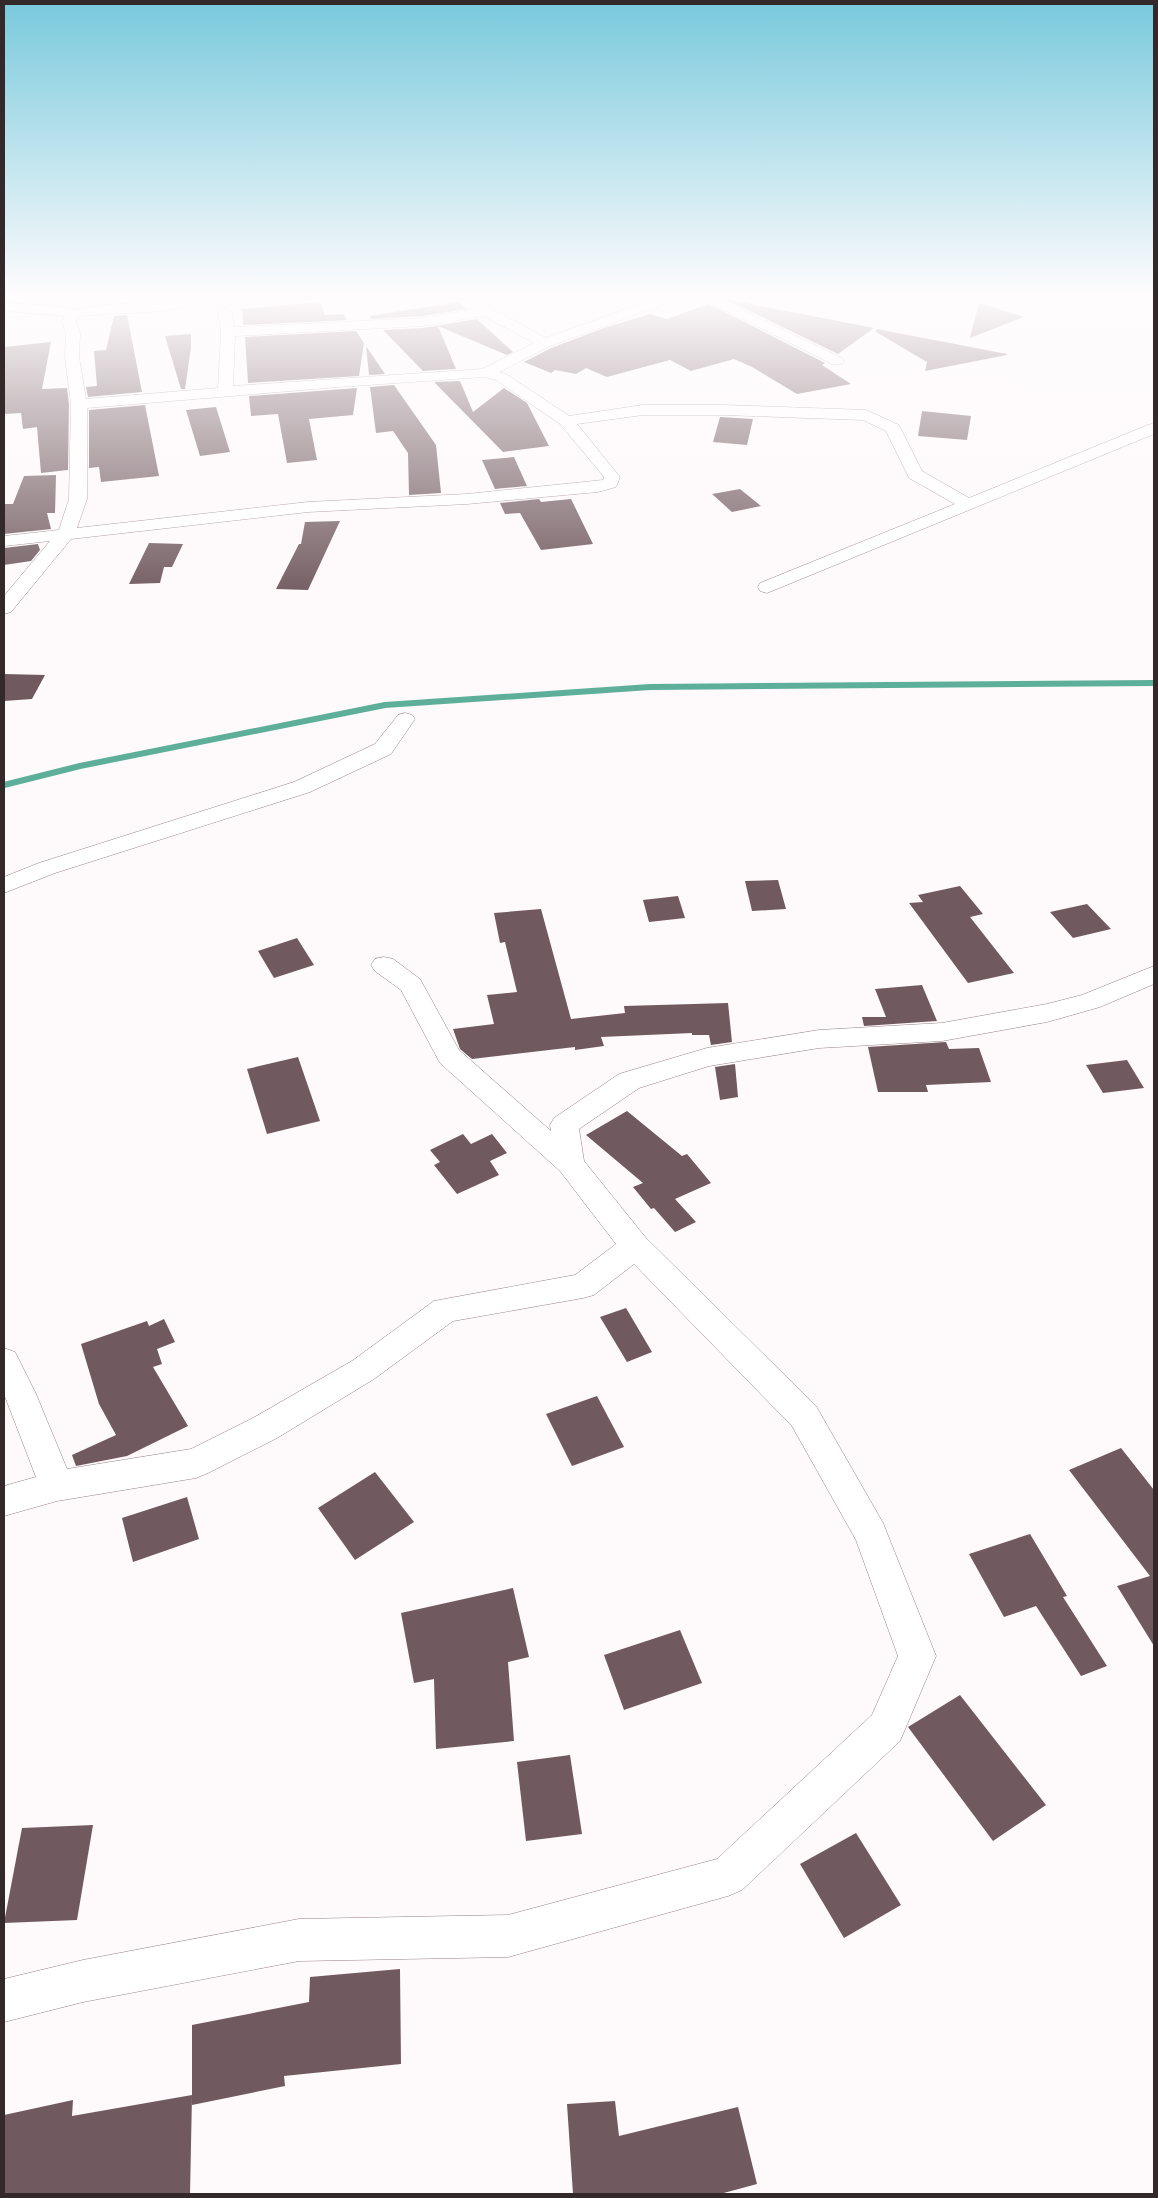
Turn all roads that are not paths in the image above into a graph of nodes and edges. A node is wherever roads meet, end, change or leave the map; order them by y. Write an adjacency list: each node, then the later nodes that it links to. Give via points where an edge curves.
1 (78, 400): 4 (street)
2 (129, 400): 4 (street)
3 (534, 400): 5 (street)
4 (79, 404): 8 (street, via 78,499)
5 (566, 421): 7 (street, via 643,410 866,415 893,428 915,474); 8 (street, via 612,477 610,483 598,487 467,499 308,507)
6 (1154, 428): 7 (street)
7 (968, 504): 10 (street)
8 (67, 534): 9 (street); 11 (street)
9 (4, 541)
10 (766, 587)
11 (4, 608)
12 (404, 719): 13 (street, via 383,749 302,787 47,868)
13 (4, 886)
14 (384, 965): 16 (street, via 411,985 449,1056)
15 (1154, 974): 16 (street, via 1091,1001 1048,1013 942,1032 819,1039 707,1057 629,1081 564,1125)
16 (570, 1164): 17 (street)
17 (635, 1246): 19 (street, via 583,1286 445,1310 363,1370 196,1464); 21 (street, via 804,1416 871,1534 917,1656 886,1728 728,1876 508,1936 299,1940)
18 (4, 1361): 19 (street)
19 (57, 1486): 20 (street)
20 (4, 1501)
21 (4, 2000)

